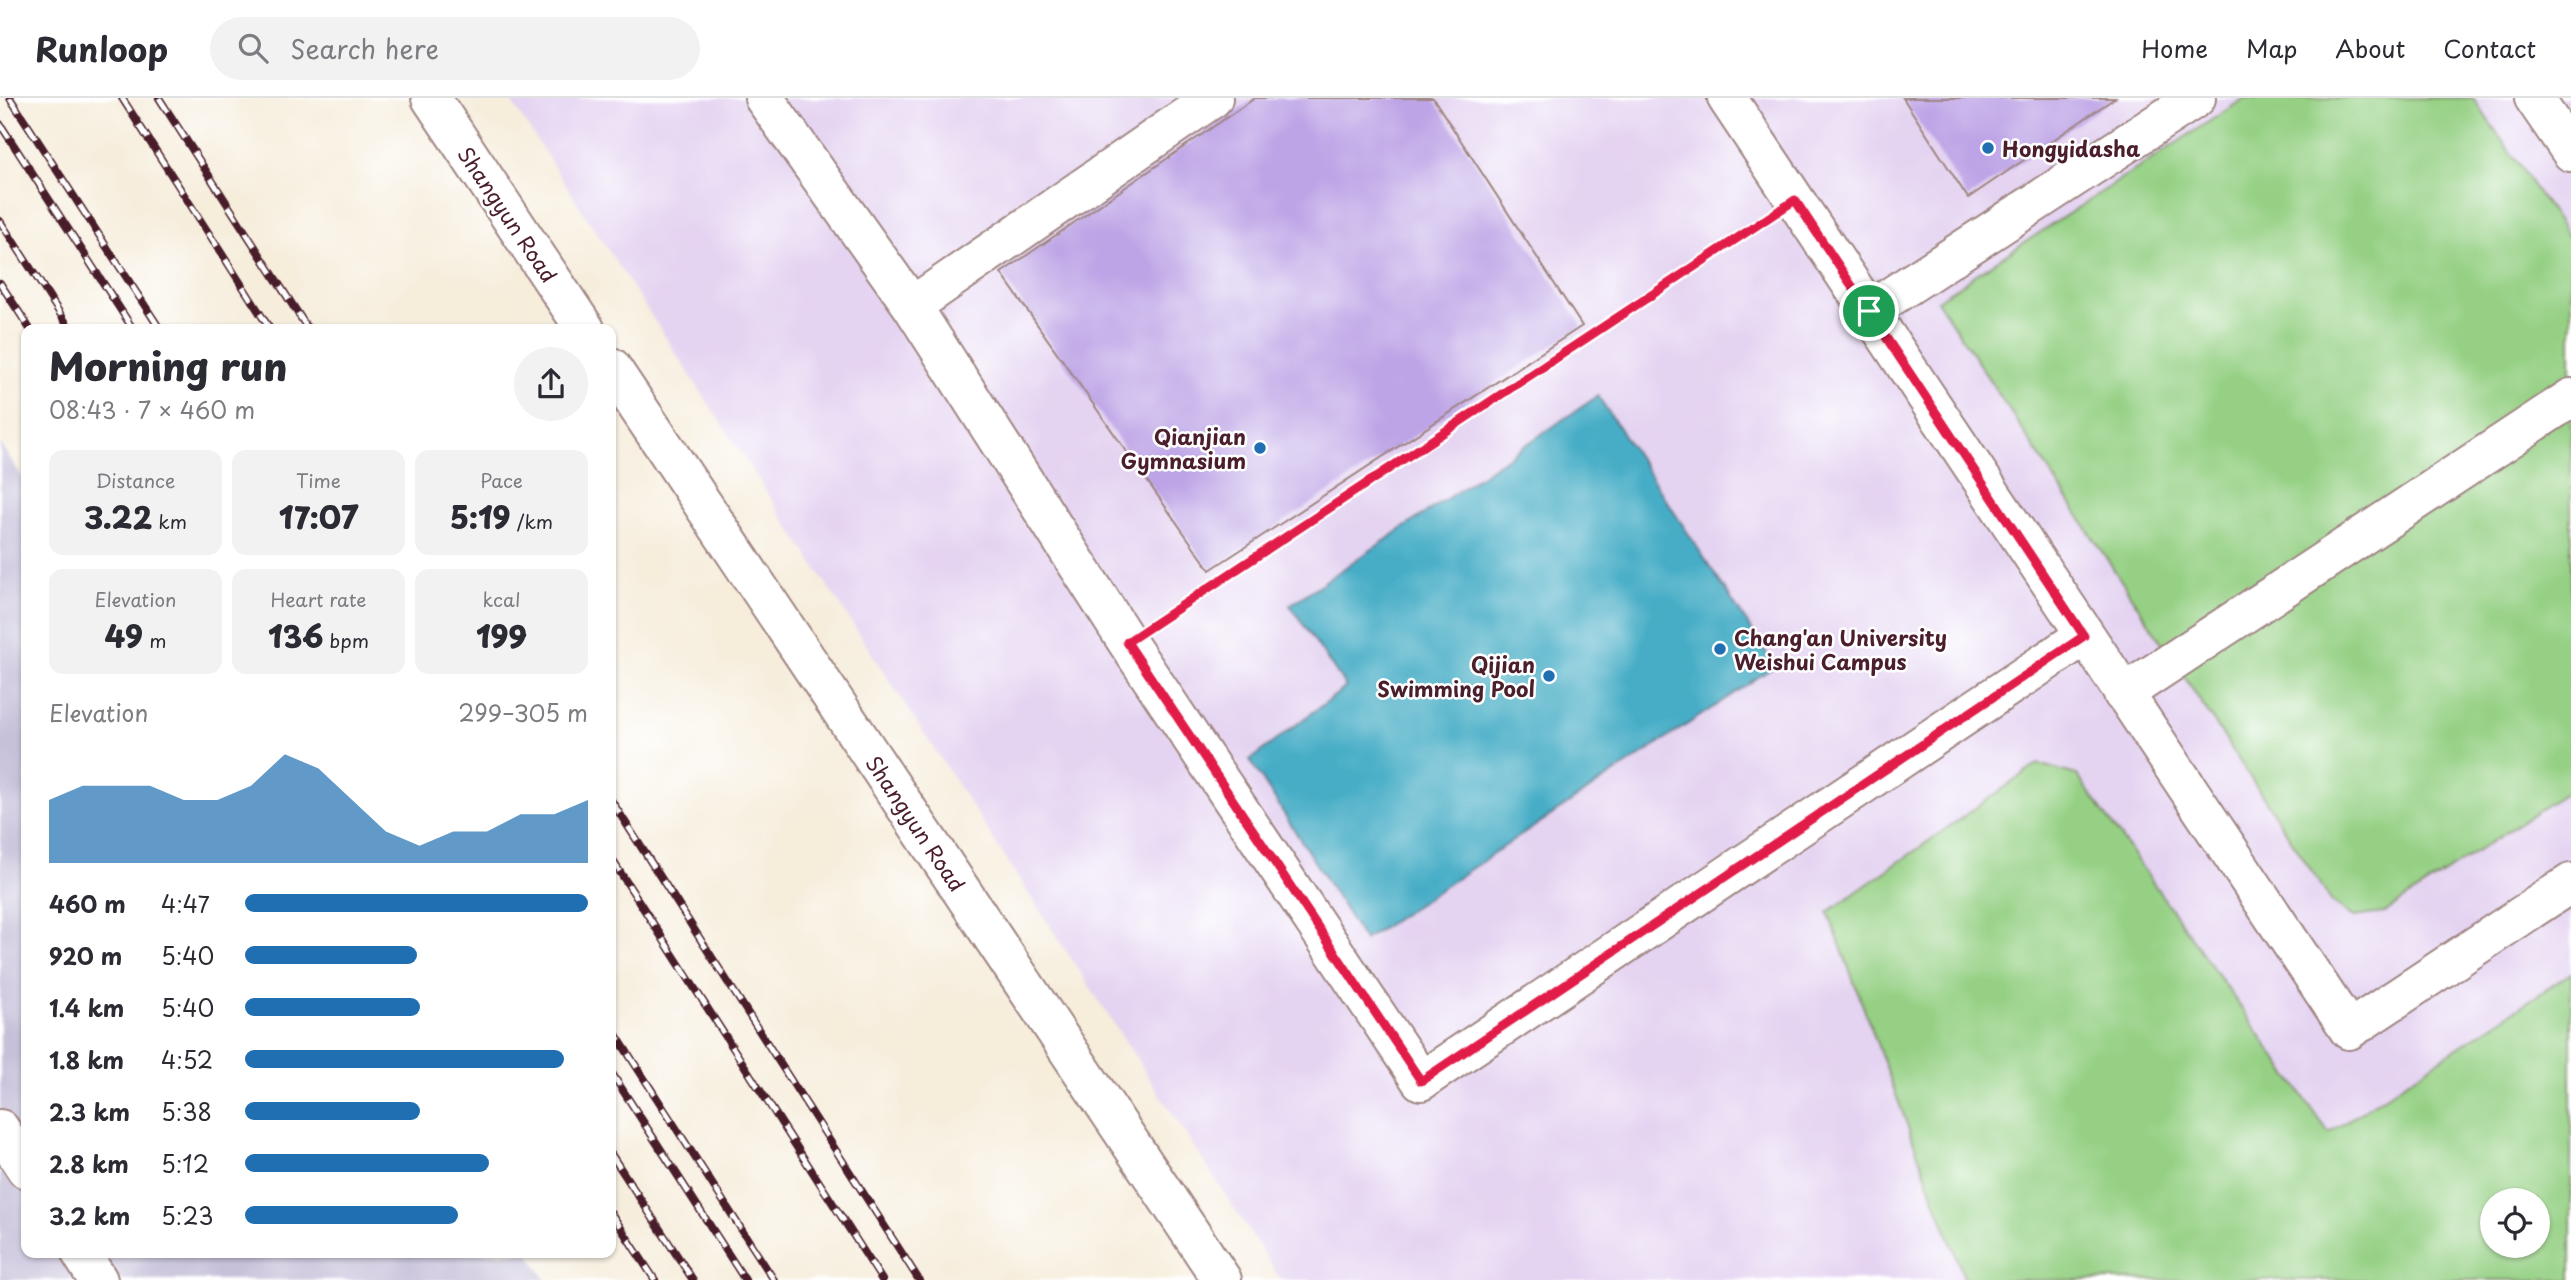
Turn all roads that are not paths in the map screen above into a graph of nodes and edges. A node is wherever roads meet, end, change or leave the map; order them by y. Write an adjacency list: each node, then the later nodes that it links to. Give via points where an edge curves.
1 (431, 98): 10 (street, Shangyun Road)
2 (764, 98): 8 (street)
3 (1213, 98): 8 (street)
4 (1727, 98): 9 (street)
5 (2196, 98): 9 (street)
6 (2534, 98): 7 (street)
7 (2571, 152)
8 (912, 306): 13 (street, via 1127,642 1421,1081)
9 (1869, 311): 13 (street)
10 (583, 324)
11 (616, 374): 20 (street, Shangyun Road)
12 (2571, 398): 14 (street)
13 (2084, 636): 14 (street)
14 (2123, 694): 15 (street, via 2349,1030)
15 (2571, 883)
16 (0, 1129): 17 (street)
17 (21, 1161)
18 (84, 1258): 19 (street)
19 (98, 1280)
20 (1222, 1280)

